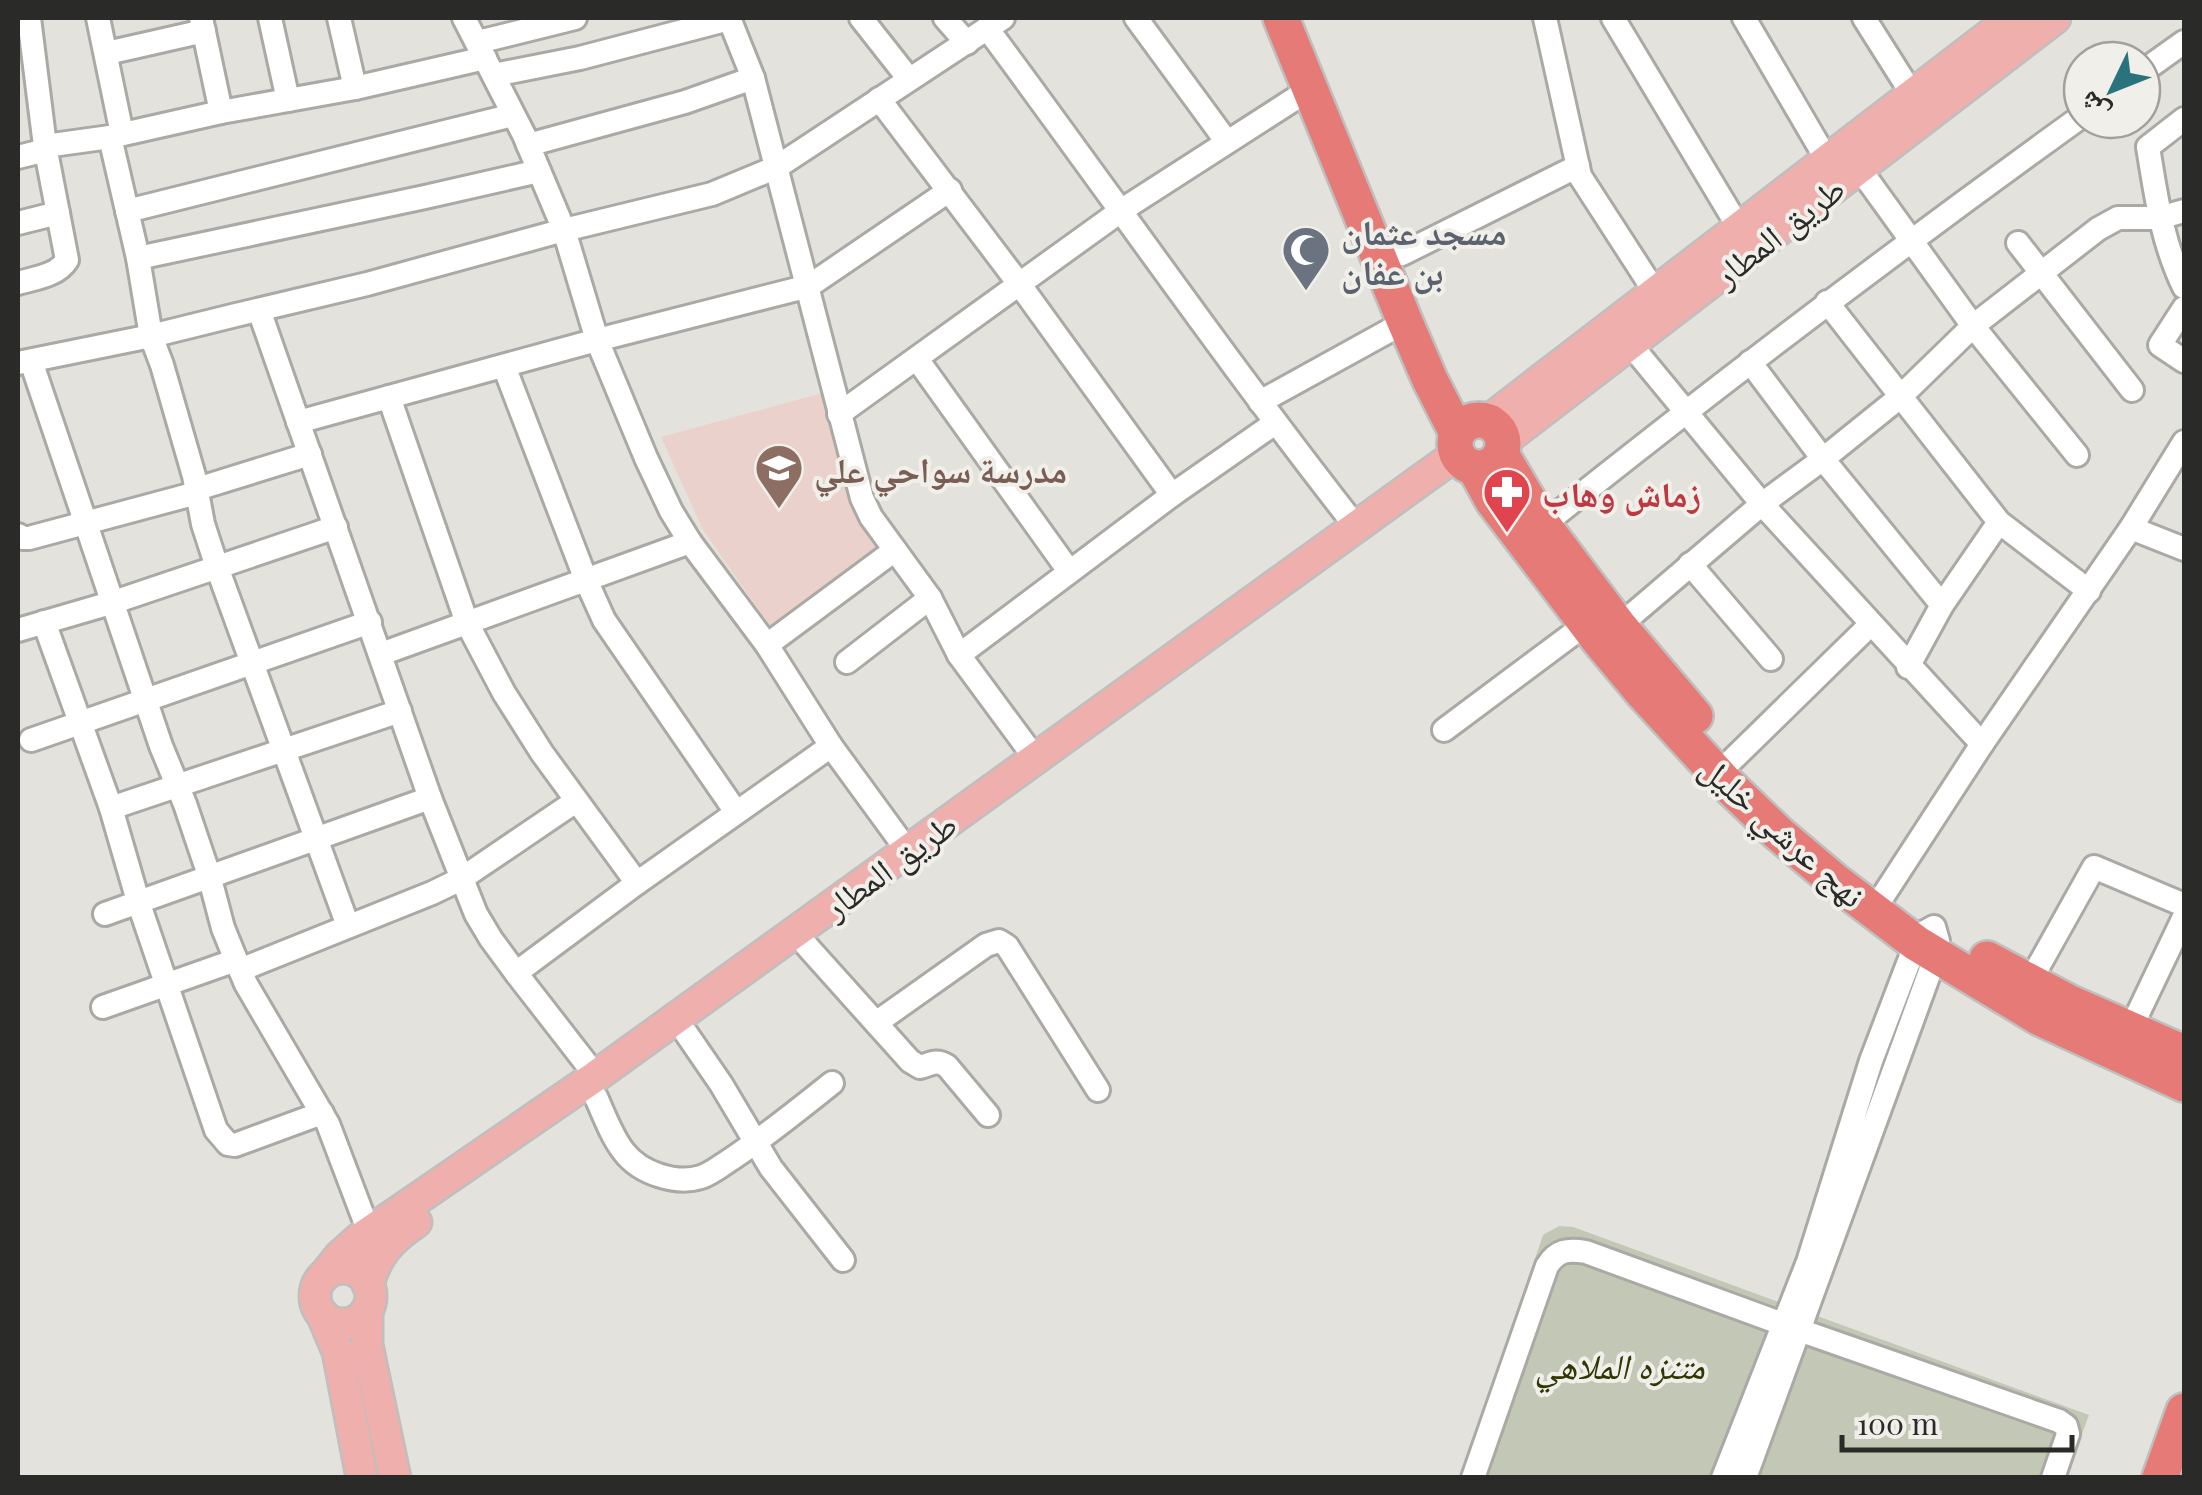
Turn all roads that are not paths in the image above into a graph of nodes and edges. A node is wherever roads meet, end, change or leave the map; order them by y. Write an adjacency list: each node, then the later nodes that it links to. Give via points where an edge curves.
1 (98, 18): 23 (street)
2 (270, 18): 33 (street)
3 (339, 18): 28 (street)
4 (464, 18): 24 (street)
5 (575, 18): 24 (street)
6 (729, 18): 24 (street, via 580,58); 26 (street)
7 (861, 18): 27 (street)
8 (945, 18): 22 (street)
9 (1136, 18): 39 (street)
10 (1281, 18): 29 (highway, نهج عرشي خليل)
11 (1304, 18): 59 (highway, نهج عرشي خليل)
12 (1544, 18): 44 (street)
13 (1614, 18): 55 (street)
14 (1744, 18): 43 (street)
15 (1864, 18): 31 (street)
16 (2055, 18): 46 (main road, طريق المطار)
17 (1998, 22): 31 (main road, طريق المطار)
18 (995, 23): 22 (street); 49 (street)
19 (202, 24): 23 (street); 34 (street)
20 (26, 25): 30 (street)
21 (2184, 42): 25 (street)
22 (966, 43): 27 (street)
23 (107, 53): 38 (street)
24 (486, 58): 28 (street); 35 (street)
25 (2162, 58)
26 (753, 78): 40 (street); 45 (street)
27 (908, 79): 32 (street)
28 (354, 88): 33 (street)
29 (1310, 89): 39 (street); 70 (highway, نهج عرشي خليل)
30 (28, 94): 41 (street)
31 (1912, 94): 43 (main road, طريق المطار)
32 (879, 99): 45 (street); 48 (street)
33 (288, 100): 34 (street)
34 (222, 112): 38 (street)
35 (513, 115): 40 (street); 51 (street)
36 (2184, 119): 53 (street, via 2148,147)
37 (2062, 130): 57 (street)
38 (116, 135): 41 (street); 51 (street)
39 (1227, 142): 49 (street)
40 (528, 145): 47 (street)
41 (46, 148): 42 (street); 52 (street)
42 (18, 157)
43 (1828, 160): 55 (main road, طريق المطار)
44 (1578, 166): 59 (street); 66 (street)
45 (777, 167): 56 (street, via 712,194); 64 (street)
46 (1859, 168): 57 (street); 74 (main road, طريق المطار)
47 (538, 170): 56 (street); 60 (street)
48 (950, 190): 63 (street); 64 (street)
49 (1122, 210): 63 (street); 83 (street)
50 (2184, 211): 53 (street)
51 (127, 212): 60 (street)
52 (58, 213): 54 (street); 62 (street, via 67,260 54,272)
53 (2159, 218): 61 (street, via 2118,218); 65 (street)
54 (18, 223)
55 (1739, 228): 66 (main road, طريق المطار)
56 (564, 230): 69 (street); 73 (street)
57 (1911, 239): 67 (street); 71 (street)
58 (2018, 243): 61 (street)
59 (1402, 254): 89 (highway, نهج عرشي خليل)
60 (138, 258): 72 (street)
61 (2041, 274): 71 (street); 80 (street)
62 (18, 283)
63 (1020, 284): 75 (street); 94 (street)
64 (809, 286): 73 (street); 85 (street)
65 (2184, 287)
66 (1655, 292): 89 (main road, طريق المطار, via 1493,416)
67 (1828, 302): 78 (street); 81 (street)
68 (2184, 308): 77 (street, via 2160,346)
69 (259, 310): 72 (street); 86 (street)
70 (1405, 322): 83 (street); 89 (highway, نهج عرشي خليل, via 1430,380)
71 (1973, 326): 81 (street); 91 (street)
72 (151, 336): 76 (street); 93 (street)
73 (597, 340): 79 (street); 103 (street)
74 (1630, 344): 84 (street); 89 (main road, طريق المطار, via 1510,436)
75 (917, 359): 85 (street); 108 (street)
76 (21, 361): 96 (street)
77 (2184, 361)
78 (1750, 362): 84 (street); 92 (street)
79 (504, 366): 82 (street); 109 (street)
80 (2132, 390)
81 (1900, 396): 92 (street); 97 (street)
82 (389, 397): 86 (street); 116 (street)
83 (1260, 402): 87 (street)
84 (1685, 411): 95 (street); 98 (street)
85 (839, 414): 105 (street, via 862,498)
86 (298, 422): 90 (street)
87 (1275, 423): 94 (street); 102 (street)
88 (2184, 442): 100 (street)
89 (1478, 445): 98 (highway, نهج عرشي خليل); 102 (main road, طريق المطار); 118 (highway, نهج عرشي خليل, via 1493,502)
90 (310, 454): 93 (street); 99 (street)
91 (2077, 455)
92 (1822, 459): 95 (street); 113 (street)
93 (197, 491): 96 (street); 107 (street)
94 (1172, 495): 108 (street)
95 (1762, 504): 106 (street); 117 (street)
96 (85, 522): 101 (street, via 29,538); 112 (street)
97 (1999, 522): 110 (street); 113 (street)
98 (1542, 525): 118 (highway, نهج عرشي خليل)
99 (336, 528): 107 (street); 115 (street)
100 (2131, 528): 104 (street); 110 (street)
101 (18, 535)
102 (1362, 536): 135 (main road, طريق المطار); 143 (main road, طريق المطار)
103 (690, 542): 109 (street); 120 (street)
104 (2184, 549)
105 (895, 550): 111 (street); 120 (street)
106 (1690, 564): 118 (street); 123 (street)
107 (217, 567): 112 (street); 124 (street)
108 (1069, 571): 122 (street)
109 (586, 580): 116 (street); 141 (street, via 625,654)
110 (2089, 591): 132 (street)
111 (930, 598): 122 (street); 125 (street)
112 (114, 602): 114 (street); 127 (street)
113 (1942, 605): 126 (street)
114 (44, 622): 119 (street); 129 (street)
115 (370, 622): 121 (street); 124 (street)
116 (467, 623): 121 (street); 139 (street)
117 (1871, 624): 126 (street); 136 (street)
118 (1603, 625): 130 (street); 136 (highway, نهج عرشي خليل); 153 (highway, نهج عرشي خليل, via 1643,693 1724,781 1836,882)
119 (18, 630)
120 (767, 646): 133 (street)
121 (381, 654): 128 (street)
122 (958, 655): 135 (street)
123 (1771, 659)
124 (252, 662): 127 (street); 134 (street)
125 (847, 662)
126 (1908, 667): 132 (street)
127 (146, 698): 129 (street); 137 (street)
128 (400, 711): 134 (street); 138 (street)
129 (81, 722): 131 (street); 140 (street)
130 (1444, 730)
131 (31, 740)
132 (1982, 744): 147 (street)
133 (831, 746): 141 (street); 143 (street)
134 (283, 750): 137 (street); 142 (street)
135 (1035, 758): 143 (main road, طريق المطار)
136 (1732, 760): 147 (highway, نهج عرشي خليل)
137 (177, 785): 140 (street); 144 (street)
138 (430, 798): 142 (street); 145 (street)
139 (576, 801): 145 (street); 146 (street)
140 (111, 808): 148 (street)
141 (736, 812): 146 (street)
142 (316, 838): 144 (street); 152 (street)
143 (913, 858): 154 (main road, طريق المطار); 166 (main road, طريق المطار)
144 (209, 875): 148 (street); 155 (street)
145 (461, 879): 152 (street); 156 (street)
146 (636, 883): 156 (street)
147 (1883, 896): 153 (highway, نهج عرشي خليل)
148 (138, 900): 150 (street); 158 (street)
149 (2184, 905): 157 (street, via 2094,867)
150 (105, 914)
151 (2184, 916): 161 (street)
152 (348, 926): 155 (street)
153 (1929, 942): 157 (highway, نهج عرشي خليل); 165 (highway, نهج عرشي خليل, via 2040,1018); 176 (street, via 1871,1061)
154 (806, 945): 160 (street); 162 (main road, طريق المطار)
155 (238, 965): 158 (street); 168 (street)
156 (516, 974): 166 (street)
157 (2029, 983): 161 (highway, نهج عرشي خليل)
158 (167, 984): 159 (street); 168 (street, via 216,1130 228,1144)
159 (103, 1007)
160 (876, 1023): 167 (street, via 999,941); 169 (street, via 915,1066 947,1066)
161 (2130, 1030): 163 (highway, نهج عرشي خليل)
162 (686, 1033): 166 (main road, طريق المطار); 170 (street)
163 (2184, 1054)
164 (832, 1083): 170 (street)
165 (2184, 1084)
166 (596, 1086): 170 (street, via 624,1152 670,1179 705,1176); 171 (main road, طريق المطار); 174 (main road, طريق المطار, via 388,1243 375,1262)
167 (1098, 1090)
168 (322, 1113): 171 (street)
169 (988, 1115)
170 (755, 1144): 172 (street)
171 (370, 1232): 173 (main road, طريق المطار)
172 (843, 1260)
173 (324, 1276): 174 (main road, via 348,1269 360,1274); 175 (main road, via 316,1297)
174 (368, 1297): 175 (main road, via 358,1319 333,1322); 179 (main road, via 367,1345)
175 (322, 1314): 180 (main road, via 338,1352)
176 (1791, 1327): 181 (street, via 1586,1252 1561,1252 1546,1266); 182 (street); 183 (street); 184 (street, via 2059,1420 2068,1434)
177 (2184, 1411): 185 (highway)
178 (2184, 1451): 186 (highway)
179 (389, 1476)
180 (362, 1478)
181 (1473, 1478)
182 (1723, 1478)
183 (1745, 1478)
184 (2053, 1478)
185 (2160, 1478)
186 (2175, 1478)

